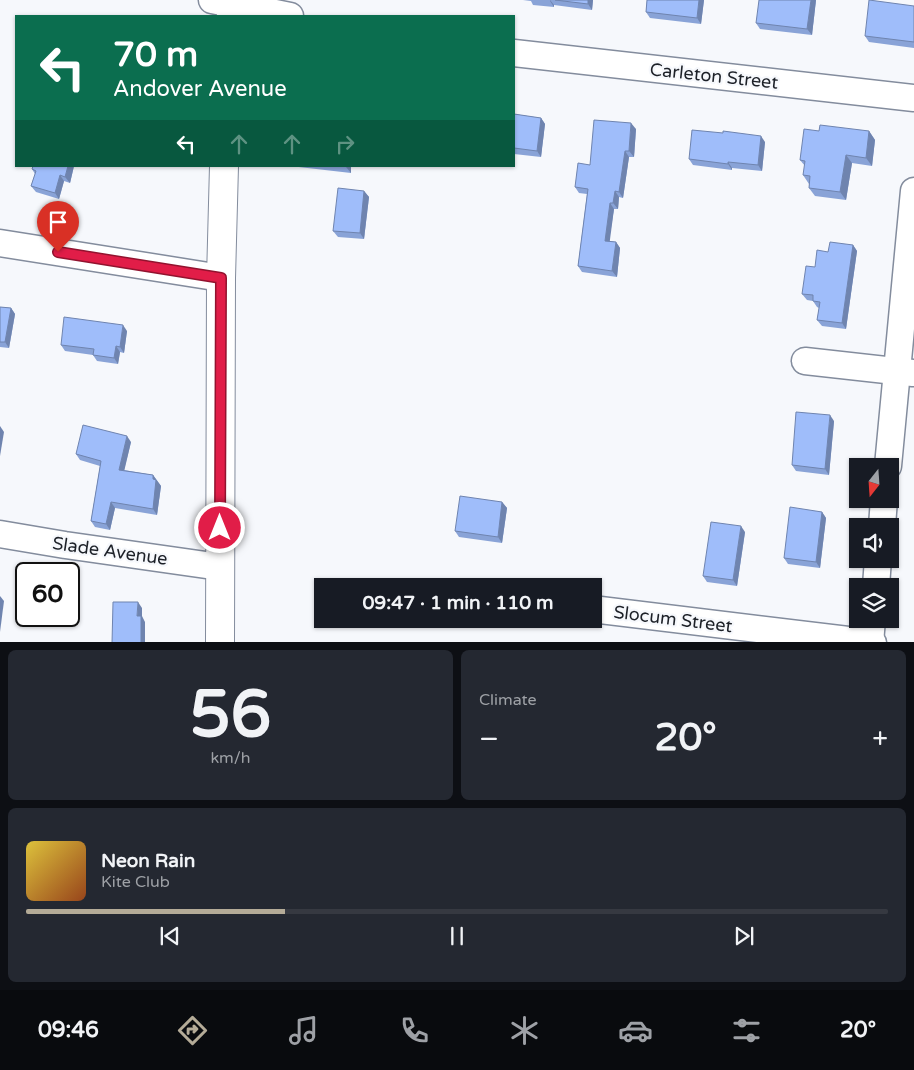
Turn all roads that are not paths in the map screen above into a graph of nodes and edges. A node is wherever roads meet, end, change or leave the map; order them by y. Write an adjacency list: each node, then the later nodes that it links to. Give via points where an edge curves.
1 (227, 5): 2 (street)
2 (284, 15)
3 (515, 53): 4 (street, Carleton Street)
4 (914, 98)
5 (224, 167): 8 (main road)
6 (914, 191): 10 (street)
7 (0, 243): 8 (street)
8 (221, 278): 13 (main road)
9 (805, 361): 10 (street)
10 (906, 372): 11 (street)
11 (890, 458)
12 (0, 534): 13 (street, Slade Avenue)
13 (220, 568): 16 (main road)
14 (602, 610): 17 (street, Slocum Street)
15 (872, 628): 17 (street)
16 (220, 642)
17 (871, 642)

